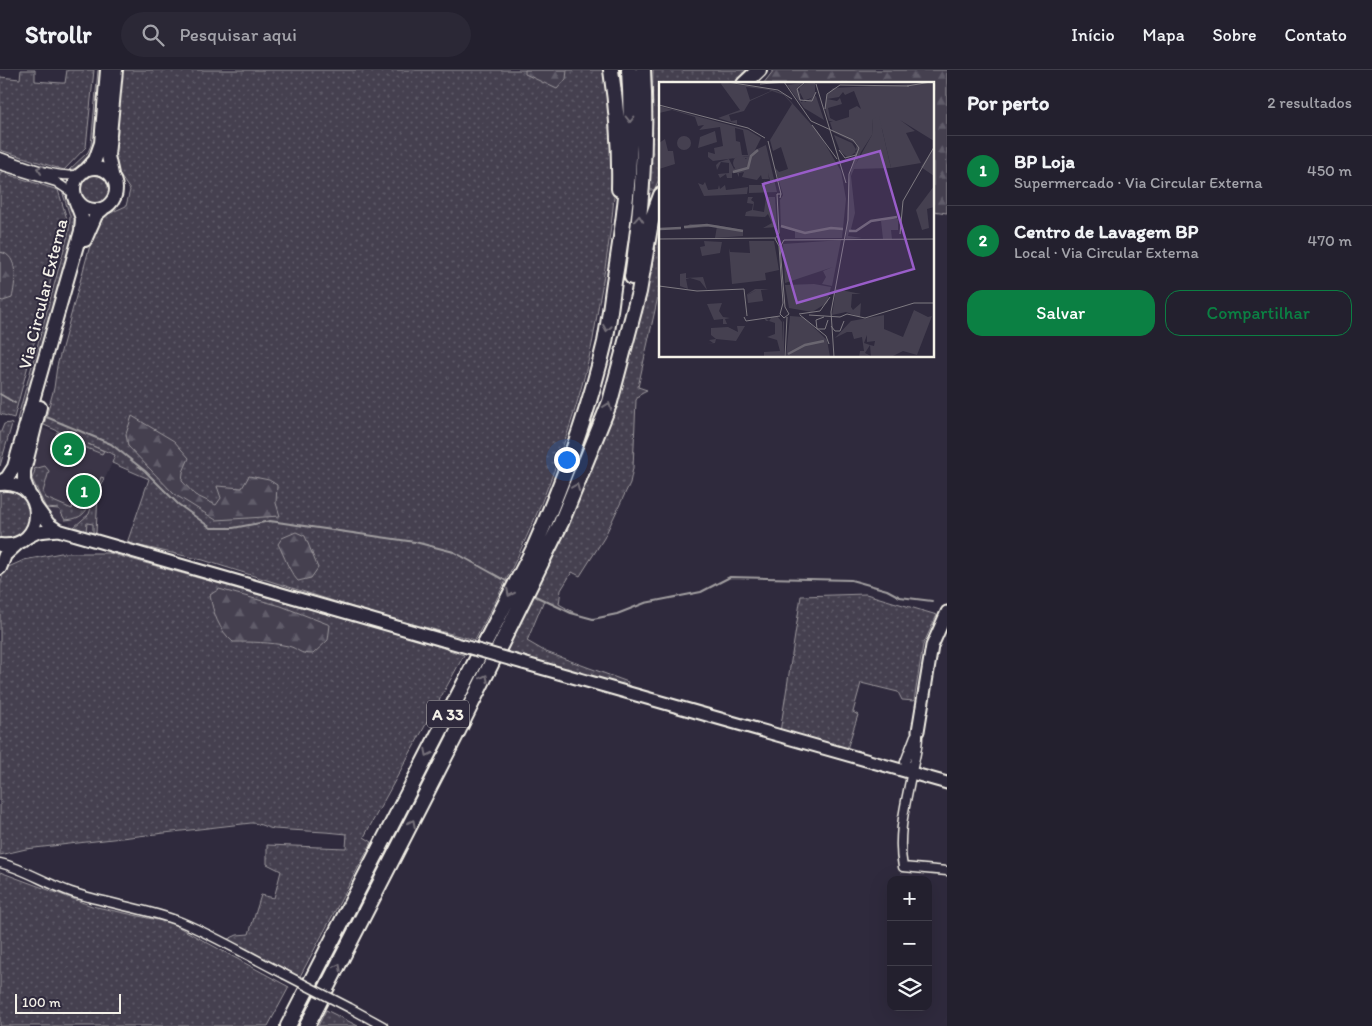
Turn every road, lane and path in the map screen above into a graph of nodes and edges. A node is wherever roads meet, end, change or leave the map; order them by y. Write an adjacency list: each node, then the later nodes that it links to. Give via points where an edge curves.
1 (107, 70): 10 (main road, via 101,143 95,160)
2 (116, 70): 11 (main road, via 108,156)
3 (611, 70): 15 (highway, via 620,158)
4 (630, 70): 15 (highway, A 33, one-way to 15, via 630,163)
5 (643, 70): 16 (highway, A 33, one-way to 5, via 638,236 646,124)
6 (760, 70): 7 (highway)
7 (746, 82)
8 (0, 157): 10 (street, one-way to 8, via 71,176 58,174)
9 (0, 165): 12 (street, via 56,182)
10 (83, 172): 11 (main road, via 99,168); 12 (main road, via 74,183)
11 (113, 179): 14 (main road, via 116,194)
12 (74, 195): 14 (main road, via 78,203 89,210); 17 (main road, Via Circular Externa, via 82,218 81,231 14,467)
13 (659, 200): 16 (highway, via 651,222 639,292)
14 (103, 209): 18 (main road, Via Circular Externa, via 87,233 24,471 24,481)
15 (617, 267): 29 (highway, A 33, one-way to 29, via 605,340 592,392 556,499)
16 (622, 354): 32 (highway, A 33, one-way to 16, via 546,555 610,402)
17 (0, 483): 18 (main road, via 14,485)
18 (32, 500): 19 (main road, via 49,524); 20 (main road, Via Circular Externa, via 35,523)
19 (58, 530): 20 (main road, via 38,532); 25 (main road, bridge)
20 (26, 538): 21 (main road, via 15,544); 22 (main road, via 5,555)
21 (0, 545)
22 (0, 568)
23 (947, 612): 24 (main road, via 932,646)
24 (918, 731): 25 (street, via 905,762)
25 (912, 773): 26 (main road); 28 (street, via 900,850 903,868)
26 (947, 783)
27 (0, 863): 33 (street, bridge, via 88,898 181,922)
28 (947, 871)
29 (302, 999): 30 (highway); 31 (highway, A 33)
30 (284, 1026)
31 (288, 1026)
32 (307, 1026)
33 (383, 1026)

